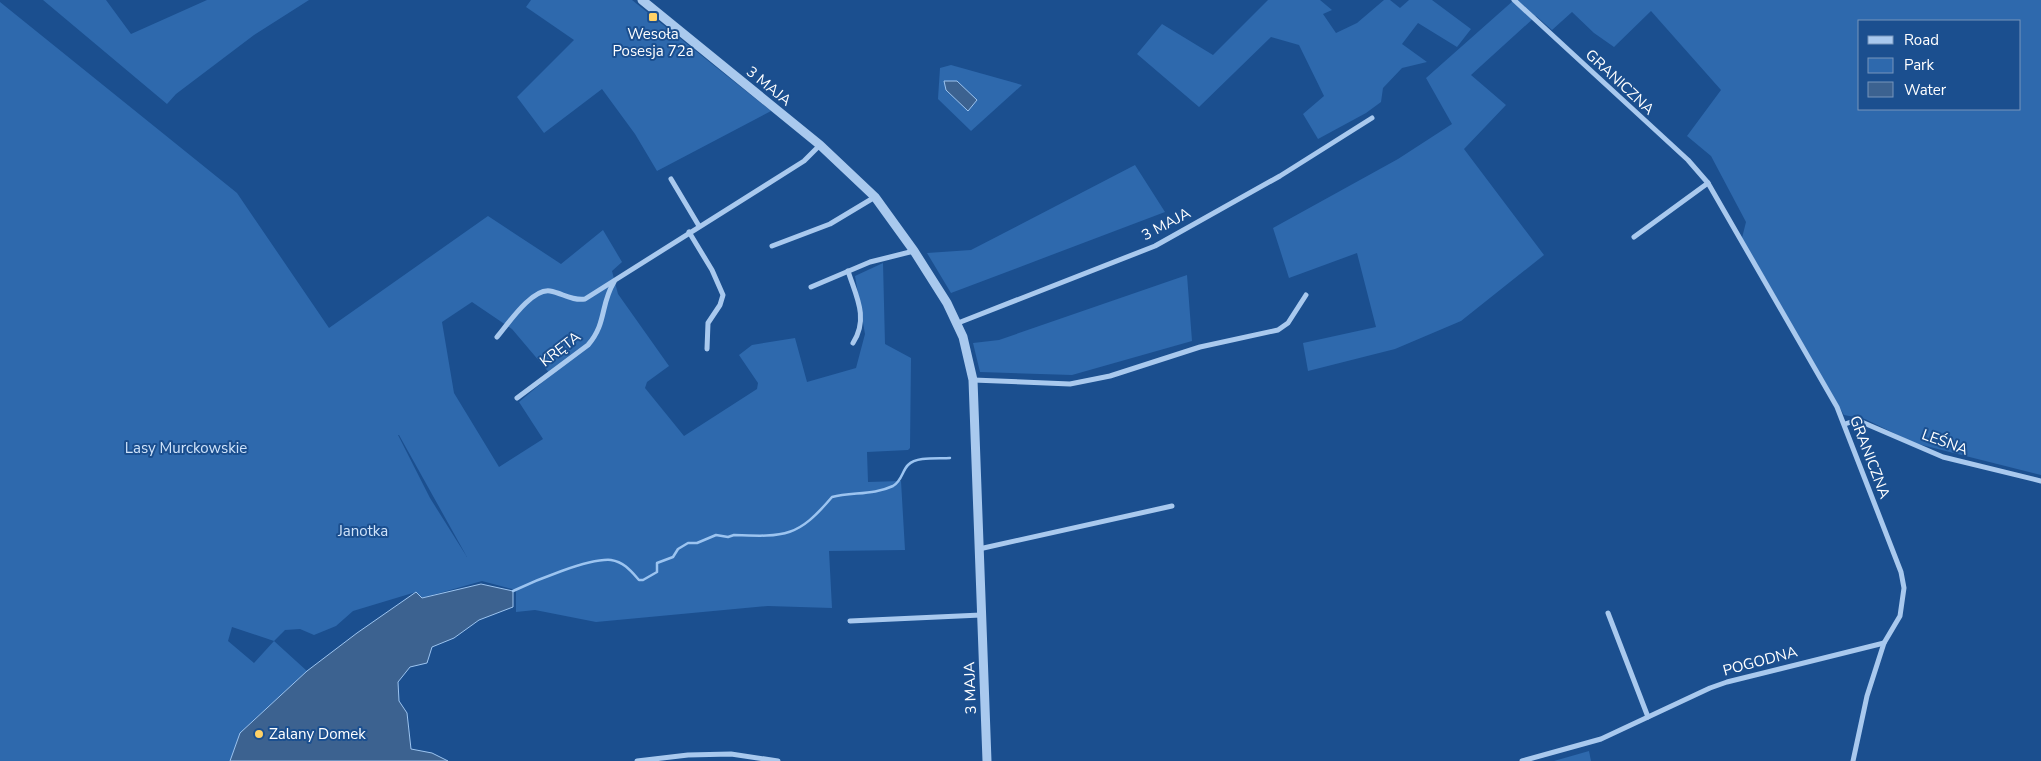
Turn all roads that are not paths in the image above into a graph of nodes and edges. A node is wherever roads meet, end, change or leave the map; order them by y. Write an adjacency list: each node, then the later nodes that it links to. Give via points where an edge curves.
1 (642, 0): 4 (street, 3 MAJA)
2 (1514, 0): 6 (street, GRANICZNA, via 1688,160)
3 (1372, 118): 17 (street, 3 MAJA, via 1288,172 1155,246)
4 (820, 145): 7 (street, 3 MAJA); 8 (street, via 804,161)
5 (671, 179): 8 (street)
6 (1708, 183): 10 (street); 23 (street, GRANICZNA)
7 (875, 197): 11 (street, via 830,224); 12 (street, 3 MAJA)
8 (698, 226): 9 (street)
9 (689, 232): 14 (street); 20 (street, via 723,296 708,323)
10 (1634, 237)
11 (772, 246)
12 (914, 251): 13 (street); 17 (street, 3 MAJA)
13 (848, 271): 15 (street); 19 (street, via 862,322)
14 (614, 282): 18 (street, via 579,300 550,291 538,293); 22 (street, KRĘTA, via 596,335)
15 (811, 287)
16 (1306, 295): 21 (street, via 1288,323 1278,330 1200,347 1110,376 1070,384)
17 (958, 323): 21 (street, 3 MAJA, via 968,351)
18 (497, 337)
19 (853, 342)
20 (707, 349)
21 (972, 380): 26 (street, 3 MAJA)
22 (517, 398)
23 (1845, 424): 24 (street, LEŚNA, via 1857,420 1943,457); 30 (street, GRANICZNA, via 1901,572 1904,601 1900,616)
24 (2041, 481)
25 (1172, 506): 26 (street)
26 (979, 549): 28 (street, 3 MAJA)
27 (1608, 613): 31 (street)
28 (981, 615): 29 (street); 34 (street, 3 MAJA)
29 (850, 621)
30 (1884, 643): 31 (street, POGODNA, via 1727,682); 36 (street, GRANICZNA, via 1867,696)
31 (1648, 717): 35 (street, POGODNA, via 1601,738)
32 (637, 761): 33 (street, via 731,754)
33 (778, 761)
34 (987, 761)
35 (1522, 761)
36 (1853, 761)

